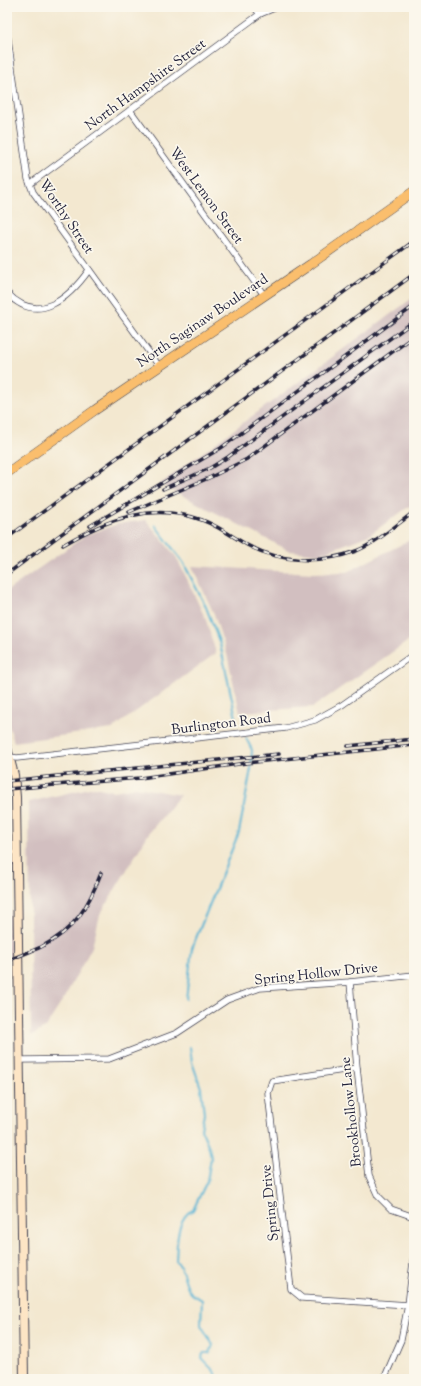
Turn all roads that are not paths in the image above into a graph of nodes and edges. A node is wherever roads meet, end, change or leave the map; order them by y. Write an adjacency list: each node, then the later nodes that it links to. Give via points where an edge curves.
1 (254, 7): 3 (street)
2 (277, 7): 3 (street, North Hampshire Street)
3 (260, 14): 5 (street, North Hampshire Street)
4 (7, 33): 6 (street, Worthy Street)
5 (130, 110): 6 (street, North Hampshire Street); 10 (street, West Lemon Street)
6 (30, 184): 8 (street, Worthy Street, via 38,200)
7 (414, 192): 10 (main road, North Saginaw Boulevard)
8 (89, 270): 9 (street, via 75,289 46,308 22,305); 11 (street, Worthy Street)
9 (7, 293)
10 (264, 295): 11 (main road, North Saginaw Boulevard)
11 (159, 366): 12 (main road, North Saginaw Boulevard)
12 (7, 473)
13 (414, 654): 15 (street, Burlington Road, via 348,702 315,720 293,726 25,758)
14 (7, 748): 15 (main road)
15 (10, 757): 18 (main road, via 16,797)
16 (414, 975): 17 (street, Spring Hollow Drive)
17 (350, 982): 18 (street, Spring Hollow Drive, via 260,988 227,1000 177,1033 109,1059); 19 (street, Brookhollow Lane)
18 (20, 1060): 23 (main road)
19 (357, 1068): 20 (street, Brookhollow Lane, via 369,1176 378,1196 391,1209); 22 (street, Spring Drive, via 272,1081 268,1093 291,1289 302,1298)
20 (414, 1217)
21 (414, 1254): 22 (street)
22 (408, 1305): 24 (street, via 401,1340)
23 (24, 1379)
24 (384, 1379)

